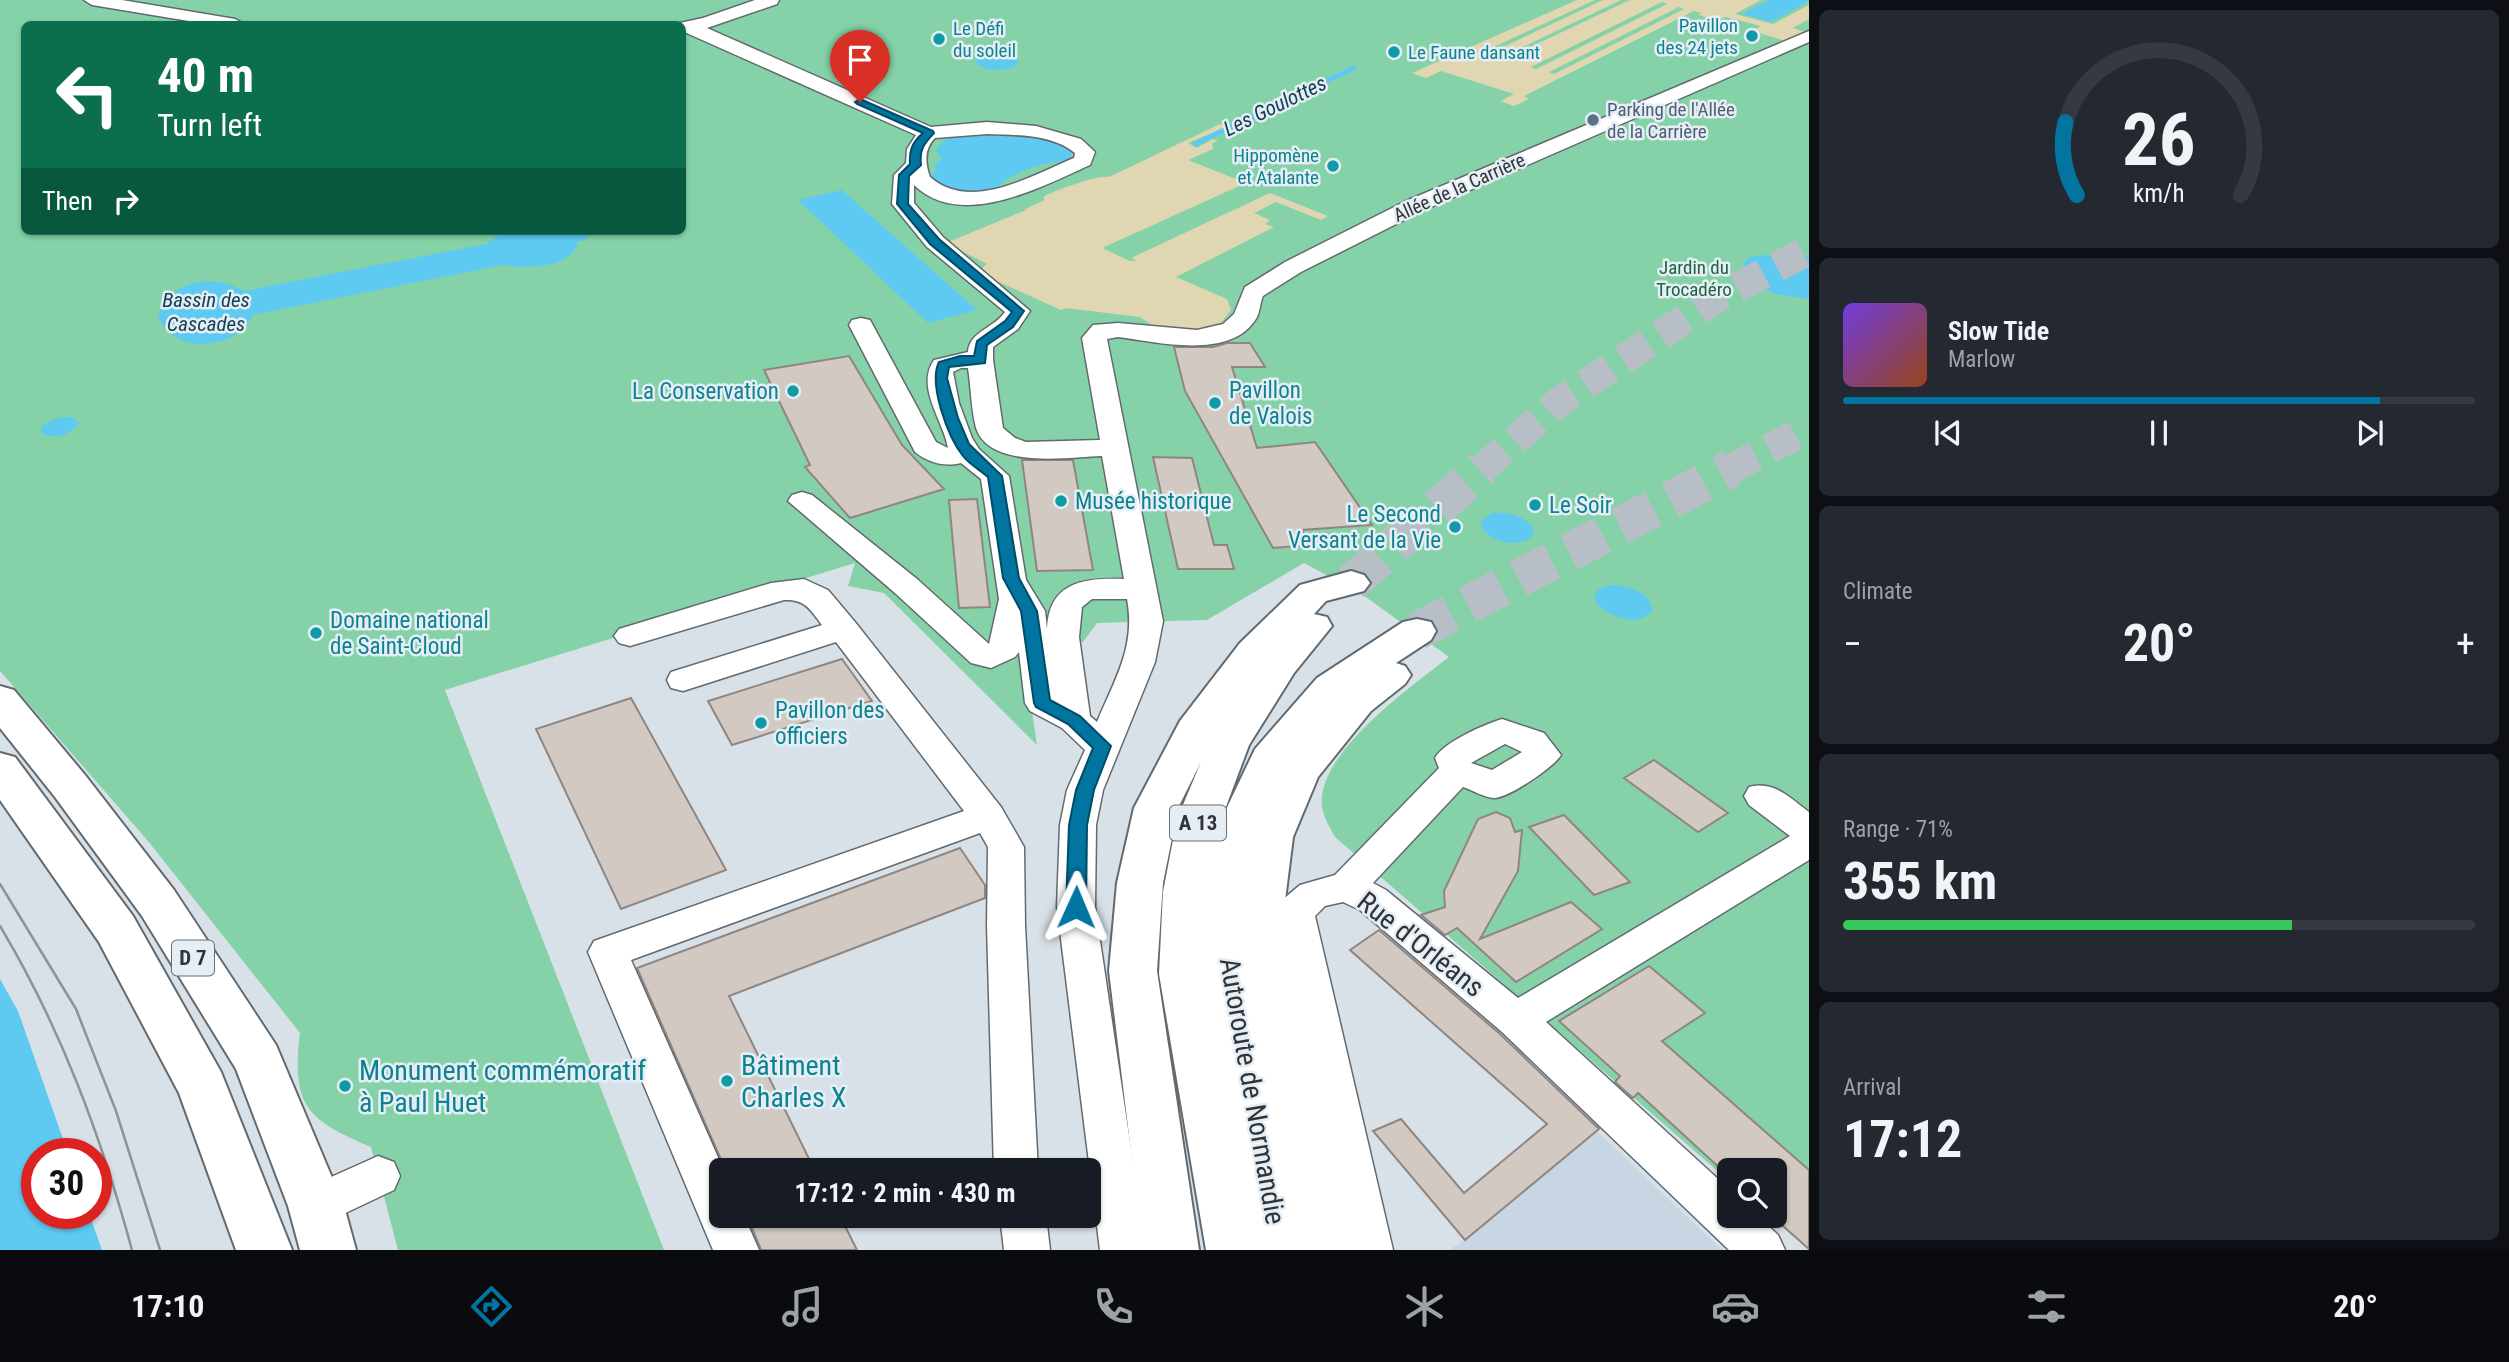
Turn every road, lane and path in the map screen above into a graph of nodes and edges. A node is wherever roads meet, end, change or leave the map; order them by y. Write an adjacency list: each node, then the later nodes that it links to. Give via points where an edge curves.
1 (93, 0): 3 (street)
2 (771, 0): 4 (street)
3 (217, 21)
4 (686, 26): 6 (street)
5 (1808, 36): 11 (street, Allée de la Carrière, via 1414,206 1319,254 1253,292 1245,316 1219,334 1176,337 1129,329 1102,330 1094,338)
6 (929, 133): 7 (street, via 914,153); 7 (street, via 960,128 1042,132 1068,138 1085,152 1083,161 993,198 949,196 925,186)
7 (916, 165): 9 (street, via 904,175 903,204 934,242 1018,311 1009,324 981,344)
8 (861, 325): 10 (street, via 925,446 946,458 961,454)
9 (980, 360): 10 (street, via 951,362 940,372); 11 (street, via 990,429 1003,443 1026,450)
10 (962, 444): 13 (street, via 995,476)
11 (1115, 448): 14 (street)
12 (802, 501): 13 (street, via 982,656 1003,650 1014,600)
13 (1011, 578): 19 (street, via 1029,611 1042,703)
14 (1141, 589): 19 (street, via 1147,621 1145,641); 19 (street, via 1091,590 1071,598 1066,606 1063,633)
15 (844, 629): 16 (street, via 813,593 797,588); 17 (street); 23 (street)
16 (630, 636)
17 (683, 680)
18 (0, 700): 30 (main road, D 7, via 158,904 258,1060)
19 (1088, 733): 36 (street, via 1078,825 1076,907)
20 (0, 768): 33 (main road, D 7, via 123,941 203,1088)
21 (1457, 771): 24 (street)
22 (1762, 796): 25 (street, via 1807,829 1809,842)
23 (988, 816): 27 (street, via 1006,846); 29 (street, via 608,952)
24 (1348, 886): 25 (street, Rue d'Orléans, via 1373,901); 41 (street, Rue d'Orléans, via 1313,895 1295,912)
25 (1516, 1020): 42 (street, Rue d'Orléans)
26 (1229, 1107): 37 (main road, Autoroute de Normandie / A 13, via 1183,974 1186,892 1199,819 1229,744 1279,664 1351,583 1313,593 1254,652 1195,731 1156,808 1140,883 1133,971); 38 (main road, Autoroute de Normandie / A 13); 39 (main road, Autoroute de Normandie / A 13); 40 (main road, Autoroute de Normandie / A 13, via 1228,901 1239,829 1270,760 1331,688 1426,637 1357,701 1299,771 1271,837 1261,908 1269,980)
27 (1015, 1158)
28 (378, 1176): 30 (street)
29 (709, 1188)
30 (322, 1228)
31 (726, 1228): 34 (street)
32 (1024, 1228): 35 (street)
33 (264, 1250)
34 (736, 1250)
35 (1027, 1250)
36 (1123, 1250)
37 (1171, 1250)
38 (1234, 1250)
39 (1281, 1250)
40 (1337, 1250)
41 (1370, 1250)
42 (1762, 1250)

